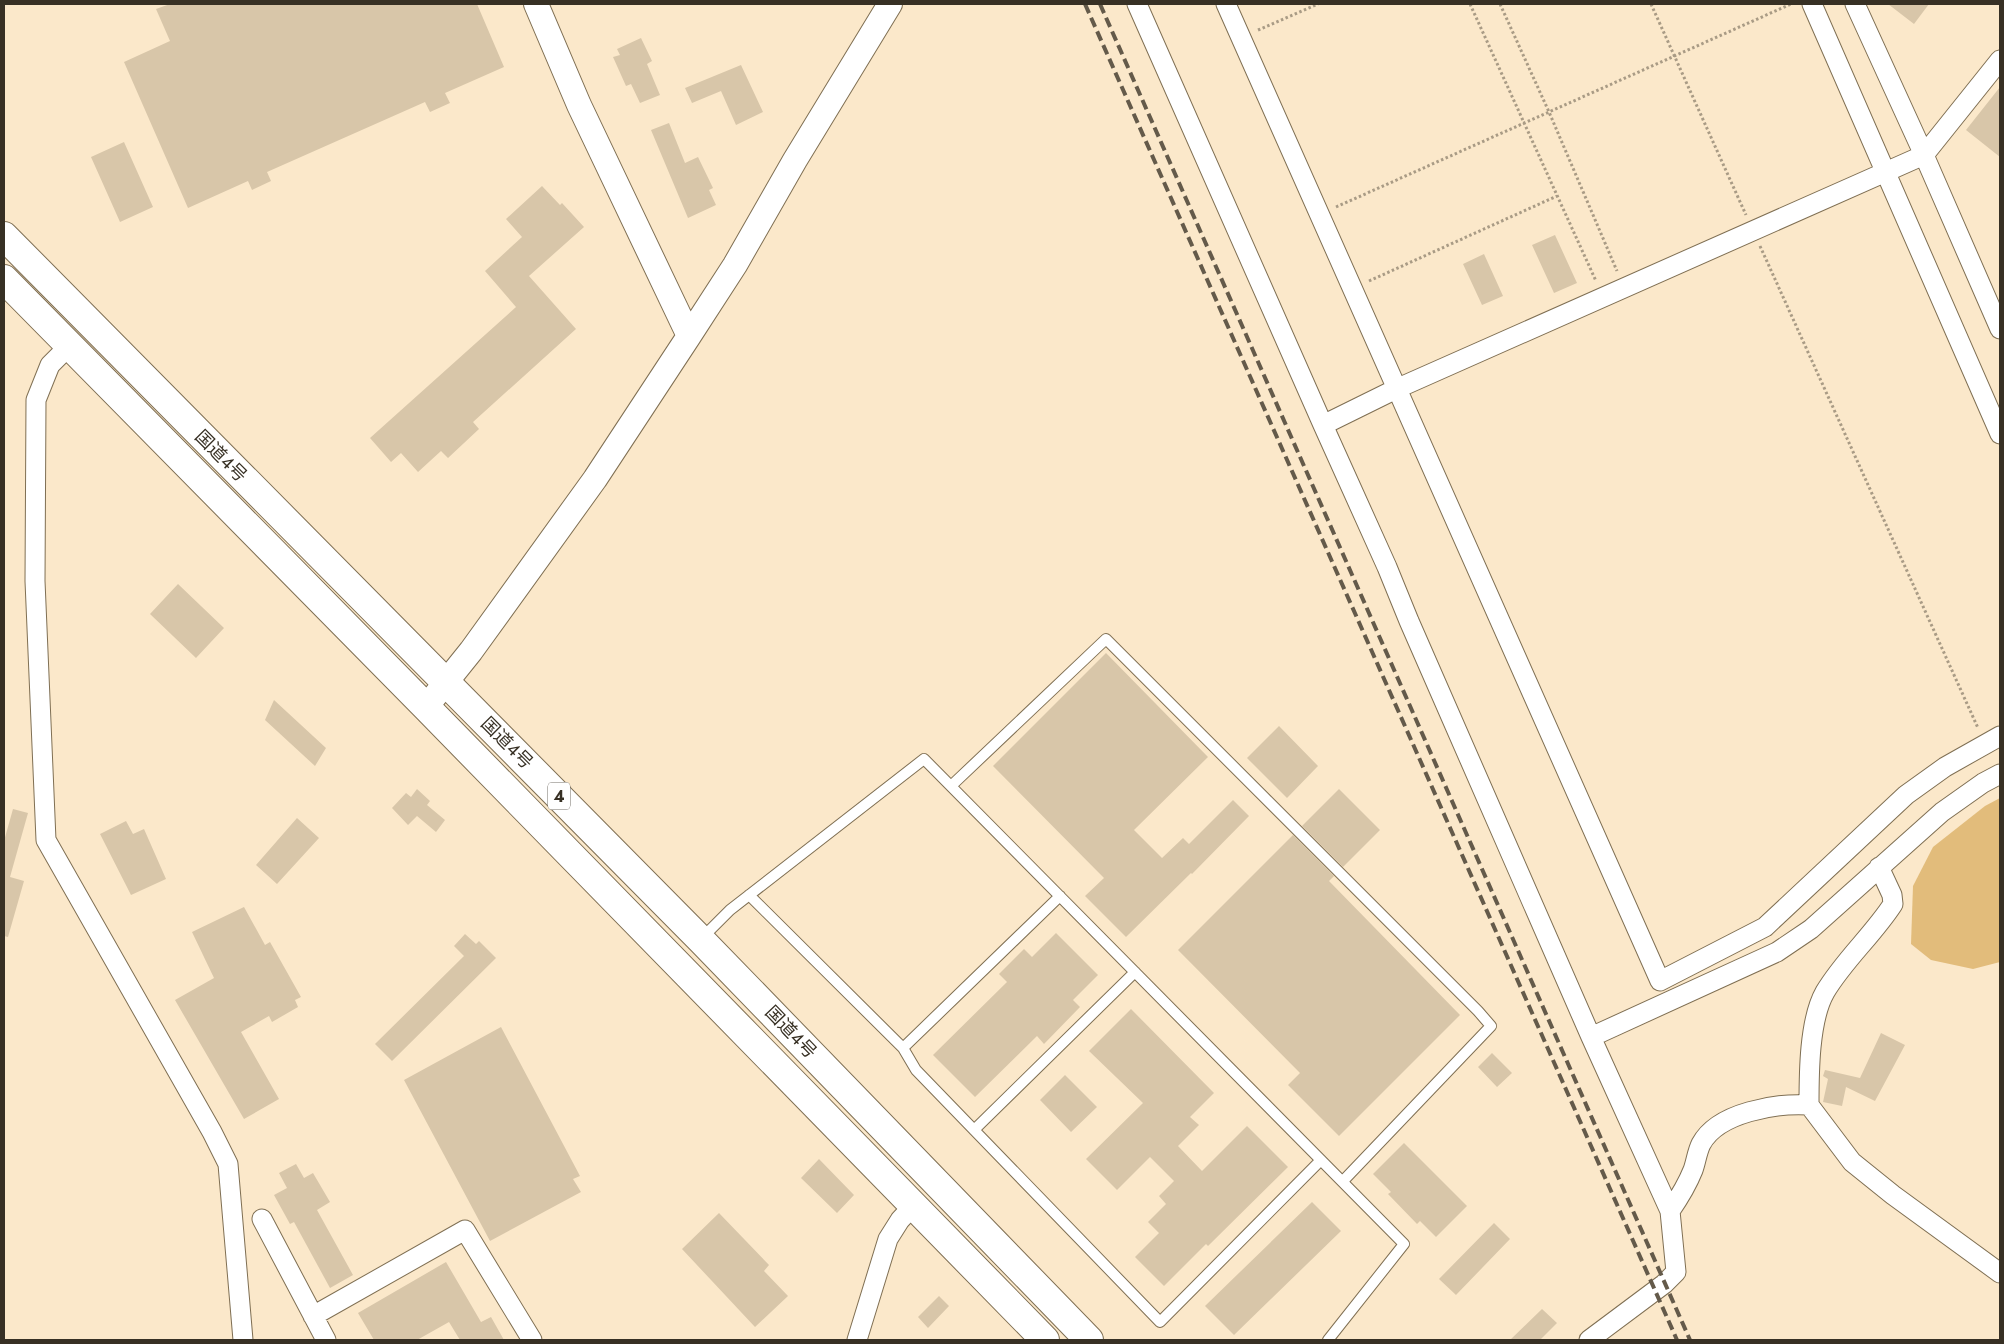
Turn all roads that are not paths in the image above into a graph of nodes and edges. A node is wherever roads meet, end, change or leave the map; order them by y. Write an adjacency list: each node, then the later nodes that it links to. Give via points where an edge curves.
1 (536, 4): 13 (street, via 579,105)
2 (890, 4): 13 (street, via 735,266)
3 (1137, 4): 16 (street)
4 (1226, 4): 15 (street)
5 (1812, 4): 9 (street)
6 (1855, 4): 8 (street)
7 (2000, 60): 8 (street)
8 (1924, 155): 9 (street); 12 (street)
9 (1886, 172): 15 (street); 17 (street)
10 (4, 236): 18 (highway, 国道4号 / 4)
11 (13, 288): 14 (highway, 国道4号 / 4)
12 (2000, 329)
13 (689, 336): 18 (street, via 595,479)
14 (70, 345): 19 (highway, 国道4号 / 4); 41 (street, via 50,366 36,400 35,581 46,840 228,1164)
15 (1396, 389): 16 (street); 28 (street)
16 (1323, 426): 30 (street)
17 (2000, 434)
18 (447, 682): 19 (street); 26 (highway, 国道4号 / 4)
19 (426, 707): 36 (highway, 国道4号 / 4)
20 (1993, 740): 28 (street, via 1945,766 1906,794 1765,927)
21 (2000, 774): 23 (street, via 1942,812)
22 (951, 786): 24 (lane, via 924,759); 25 (lane); 35 (lane, via 1106,639 1478,1011 1491,1026)
23 (1879, 867): 29 (street, via 1811,928 1777,952); 32 (street, via 1893,904 1824,993 1812,1043)
24 (749, 894): 26 (lane); 31 (lane)
25 (1060, 896): 27 (lane); 31 (lane)
26 (701, 940): 46 (highway, 国道4号 / 4)
27 (1135, 972): 33 (lane); 34 (lane)
28 (1660, 981): 29 (street)
29 (1669, 1002): 30 (street)
30 (1591, 1037): 37 (street)
31 (904, 1048): 33 (lane, via 916,1070)
32 (1809, 1105): 37 (street, via 1764,1107 1714,1129 1701,1144 1688,1182); 39 (street, via 1852,1162)
33 (974, 1130): 34 (lane, via 1160,1322)
34 (1321, 1160): 35 (lane)
35 (1342, 1181): 47 (lane, via 1404,1244)
36 (914, 1206): 44 (street, via 900,1220 888,1240); 45 (highway, 国道4号 / 4)
37 (1670, 1211): 48 (street, via 1676,1272)
38 (262, 1219): 40 (street)
39 (2000, 1273)
40 (314, 1316): 42 (street); 43 (street, via 465,1230)
41 (243, 1340)
42 (326, 1340)
43 (532, 1340)
44 (858, 1340)
45 (1045, 1340)
46 (1089, 1340)
47 (1328, 1340)
48 (1589, 1340)

